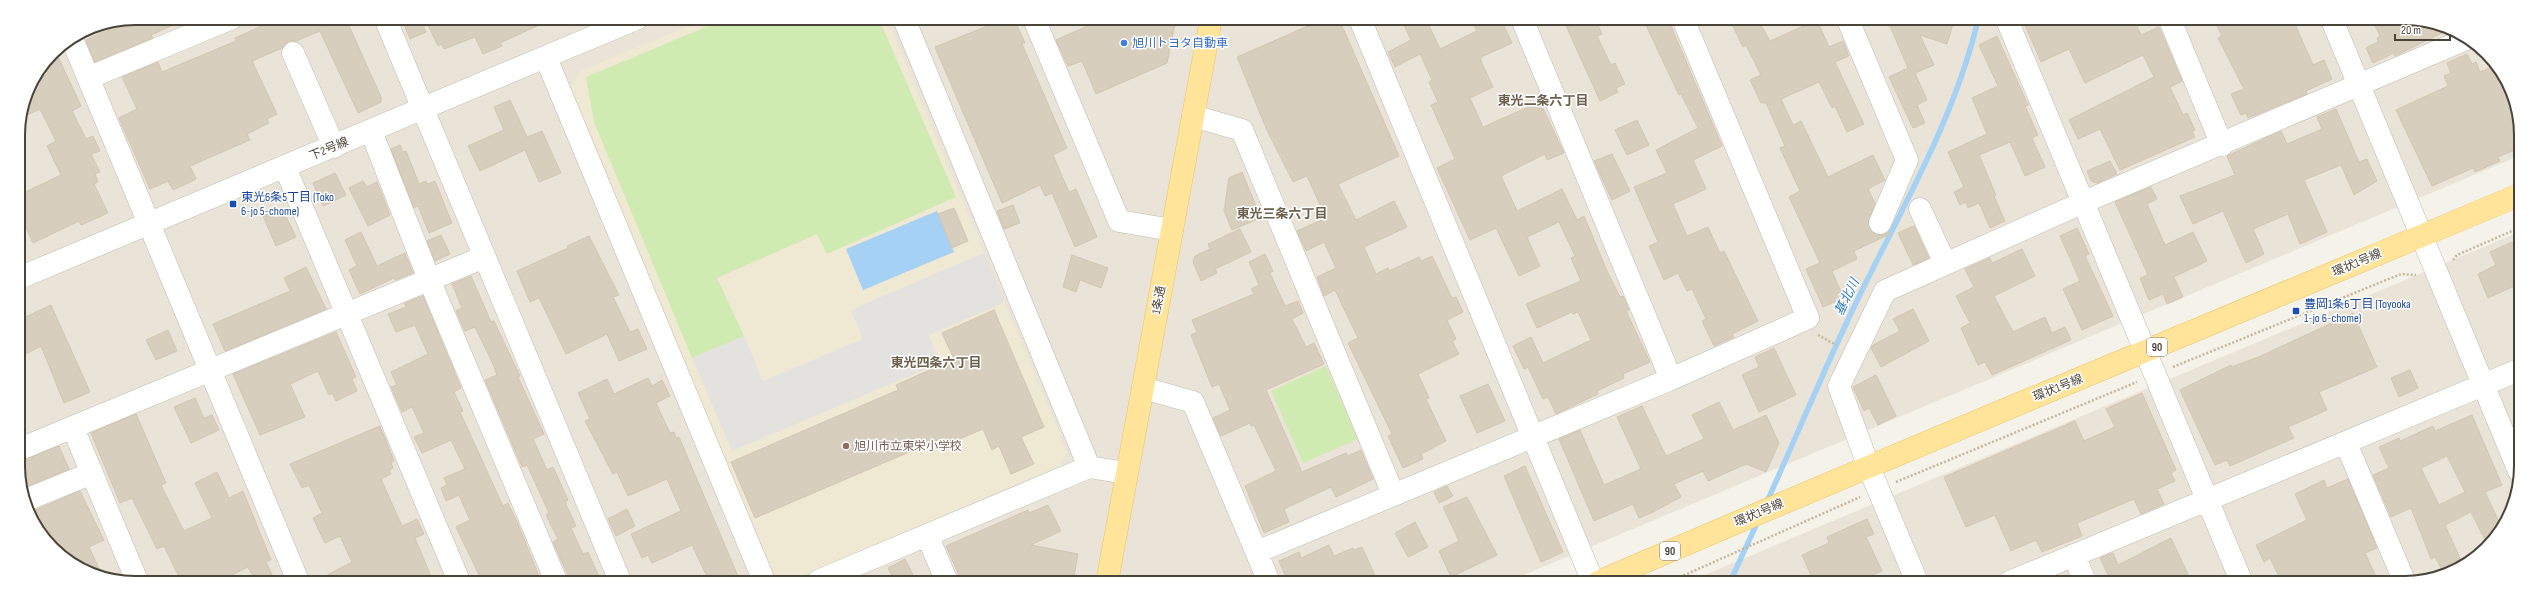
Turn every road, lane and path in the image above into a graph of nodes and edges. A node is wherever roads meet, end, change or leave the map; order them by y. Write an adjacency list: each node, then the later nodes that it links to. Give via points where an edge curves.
1 (214, 25): 18 (street)
2 (388, 25): 20 (street)
3 (622, 25): 17 (street, 下2号線)
4 (906, 25): 50 (street)
5 (1037, 25): 31 (street, via 1119,221)
6 (1210, 25): 21 (main road, 1条通)
7 (1362, 25): 45 (street)
8 (1524, 25): 41 (street)
9 (1685, 25): 41 (street, via 1808,318)
10 (1850, 25): 29 (street, via 1907,160)
11 (2009, 25): 27 (street)
12 (2172, 25): 23 (street)
13 (2334, 25): 19 (street)
14 (2461, 41): 19 (street)
15 (74, 44): 18 (street)
16 (293, 53): 24 (street)
17 (546, 58): 20 (street, 下2号線); 65 (street)
18 (88, 78): 30 (street)
19 (2359, 84): 23 (street); 32 (street)
20 (424, 109): 22 (street, 下2号線); 33 (street)
21 (1193, 116): 31 (main road, 1条通); 53 (street, via 1242,130)
22 (371, 131): 24 (street, 下2号線); 36 (street)
23 (2222, 144): 27 (street)
24 (334, 147): 25 (street, 下2号線)
25 (285, 167): 30 (street, 下2号線); 37 (street)
26 (2514, 197): 32 (main road, 環状1号線 / 90)
27 (2084, 202): 34 (street); 38 (street)
28 (1920, 209): 34 (street)
29 (1880, 223)
30 (149, 224): 35 (street, 下2号線); 39 (street)
31 (1172, 230): 43 (main road, 1条通)
32 (2422, 235): 38 (main road, 環状1号線 / 90); 42 (street)
33 (484, 257): 36 (street); 64 (street)
34 (1945, 263): 49 (street, via 1885,291 1839,386)
35 (25, 276)
36 (429, 279): 37 (street); 63 (street)
37 (347, 313): 39 (street); 62 (street)
38 (2146, 352): 49 (main road, 環状1号線 / 90); 55 (street)
39 (212, 371): 44 (street); 61 (street)
40 (2514, 372): 42 (street)
41 (1671, 378): 45 (street)
42 (2483, 385): 46 (street); 48 (street)
43 (1143, 388): 52 (main road, 1条通); 58 (street, via 1193,402)
44 (73, 428): 47 (street); 51 (street)
45 (1533, 436): 53 (street); 70 (street)
46 (2346, 443): 55 (street); 77 (street)
47 (25, 447)
48 (2514, 459)
49 (1868, 465): 71 (main road, 環状1号線 / 90); 73 (street)
50 (1089, 466): 52 (street); 57 (street)
51 (92, 472): 54 (street); 60 (street)
52 (1126, 473): 68 (main road, 1条通)
53 (1393, 494): 58 (street)
54 (30, 498)
55 (2207, 500): 59 (street); 76 (street)
56 (1783, 531): 72 (path)
57 (927, 535): 66 (street); 67 (street)
58 (1257, 552): 69 (street)
59 (2074, 555): 74 (street); 75 (street)
60 (135, 576)
61 (296, 576)
62 (456, 576)
63 (554, 576)
64 (618, 576)
65 (762, 576)
66 (830, 576)
67 (944, 576)
68 (1108, 576)
69 (1267, 576)
70 (1591, 576)
71 (1612, 576)
72 (1682, 576)
73 (1914, 576)
74 (2024, 576)
75 (2083, 576)
76 (2239, 576)
77 (2402, 576)

